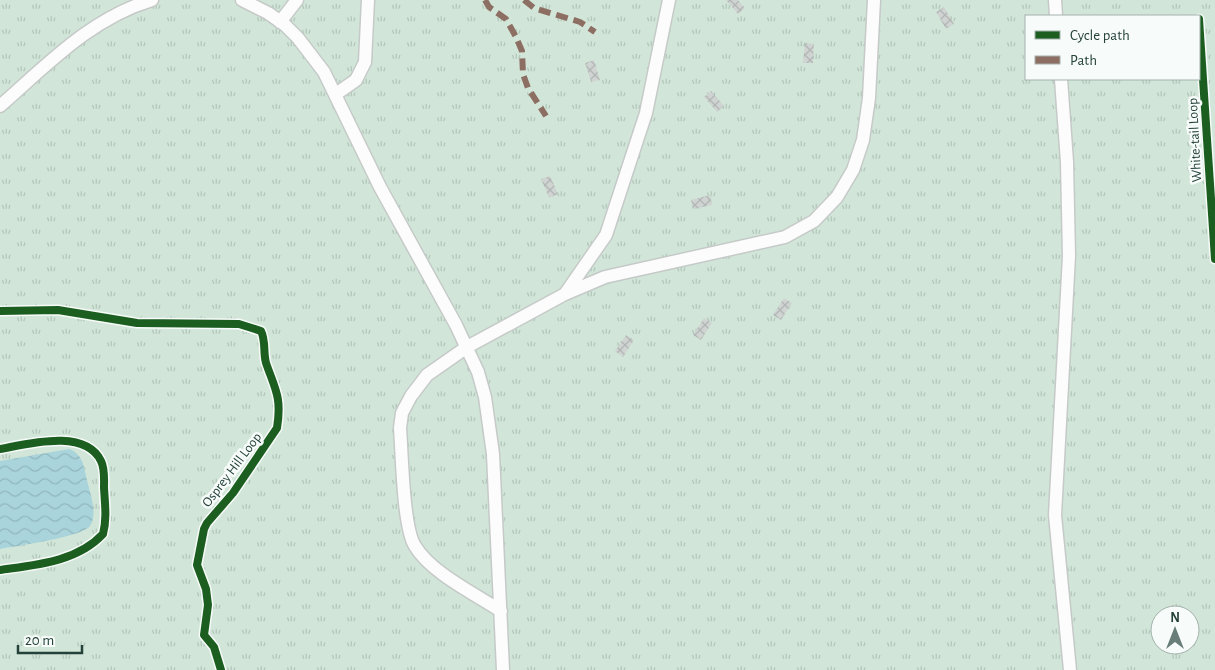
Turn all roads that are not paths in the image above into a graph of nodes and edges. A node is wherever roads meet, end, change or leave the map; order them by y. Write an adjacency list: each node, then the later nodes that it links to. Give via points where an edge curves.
1 (152, 0): 12 (lane, via 109,17 90,29)
2 (242, 0): 9 (lane)
3 (297, 0): 9 (lane)
4 (368, 0): 11 (lane, via 365,62 356,80)
5 (669, 0): 13 (lane, via 646,114 606,235)
6 (874, 0): 13 (lane, via 869,98 863,140 853,170 837,197 814,221 785,237 605,277)
7 (1055, 0): 8 (lane)
8 (1056, 15)
9 (280, 22): 11 (lane, via 311,52)
10 (1060, 80): 17 (lane, via 1070,256 1055,515)
11 (336, 94): 14 (lane, via 380,187)
12 (0, 106)
13 (565, 294): 14 (lane)
14 (467, 347): 15 (lane, via 478,372 490,424); 15 (lane, via 427,375 402,414 400,428 408,525 414,546 426,559 449,578)
15 (501, 611): 16 (lane)
16 (503, 670)
17 (1070, 670)

